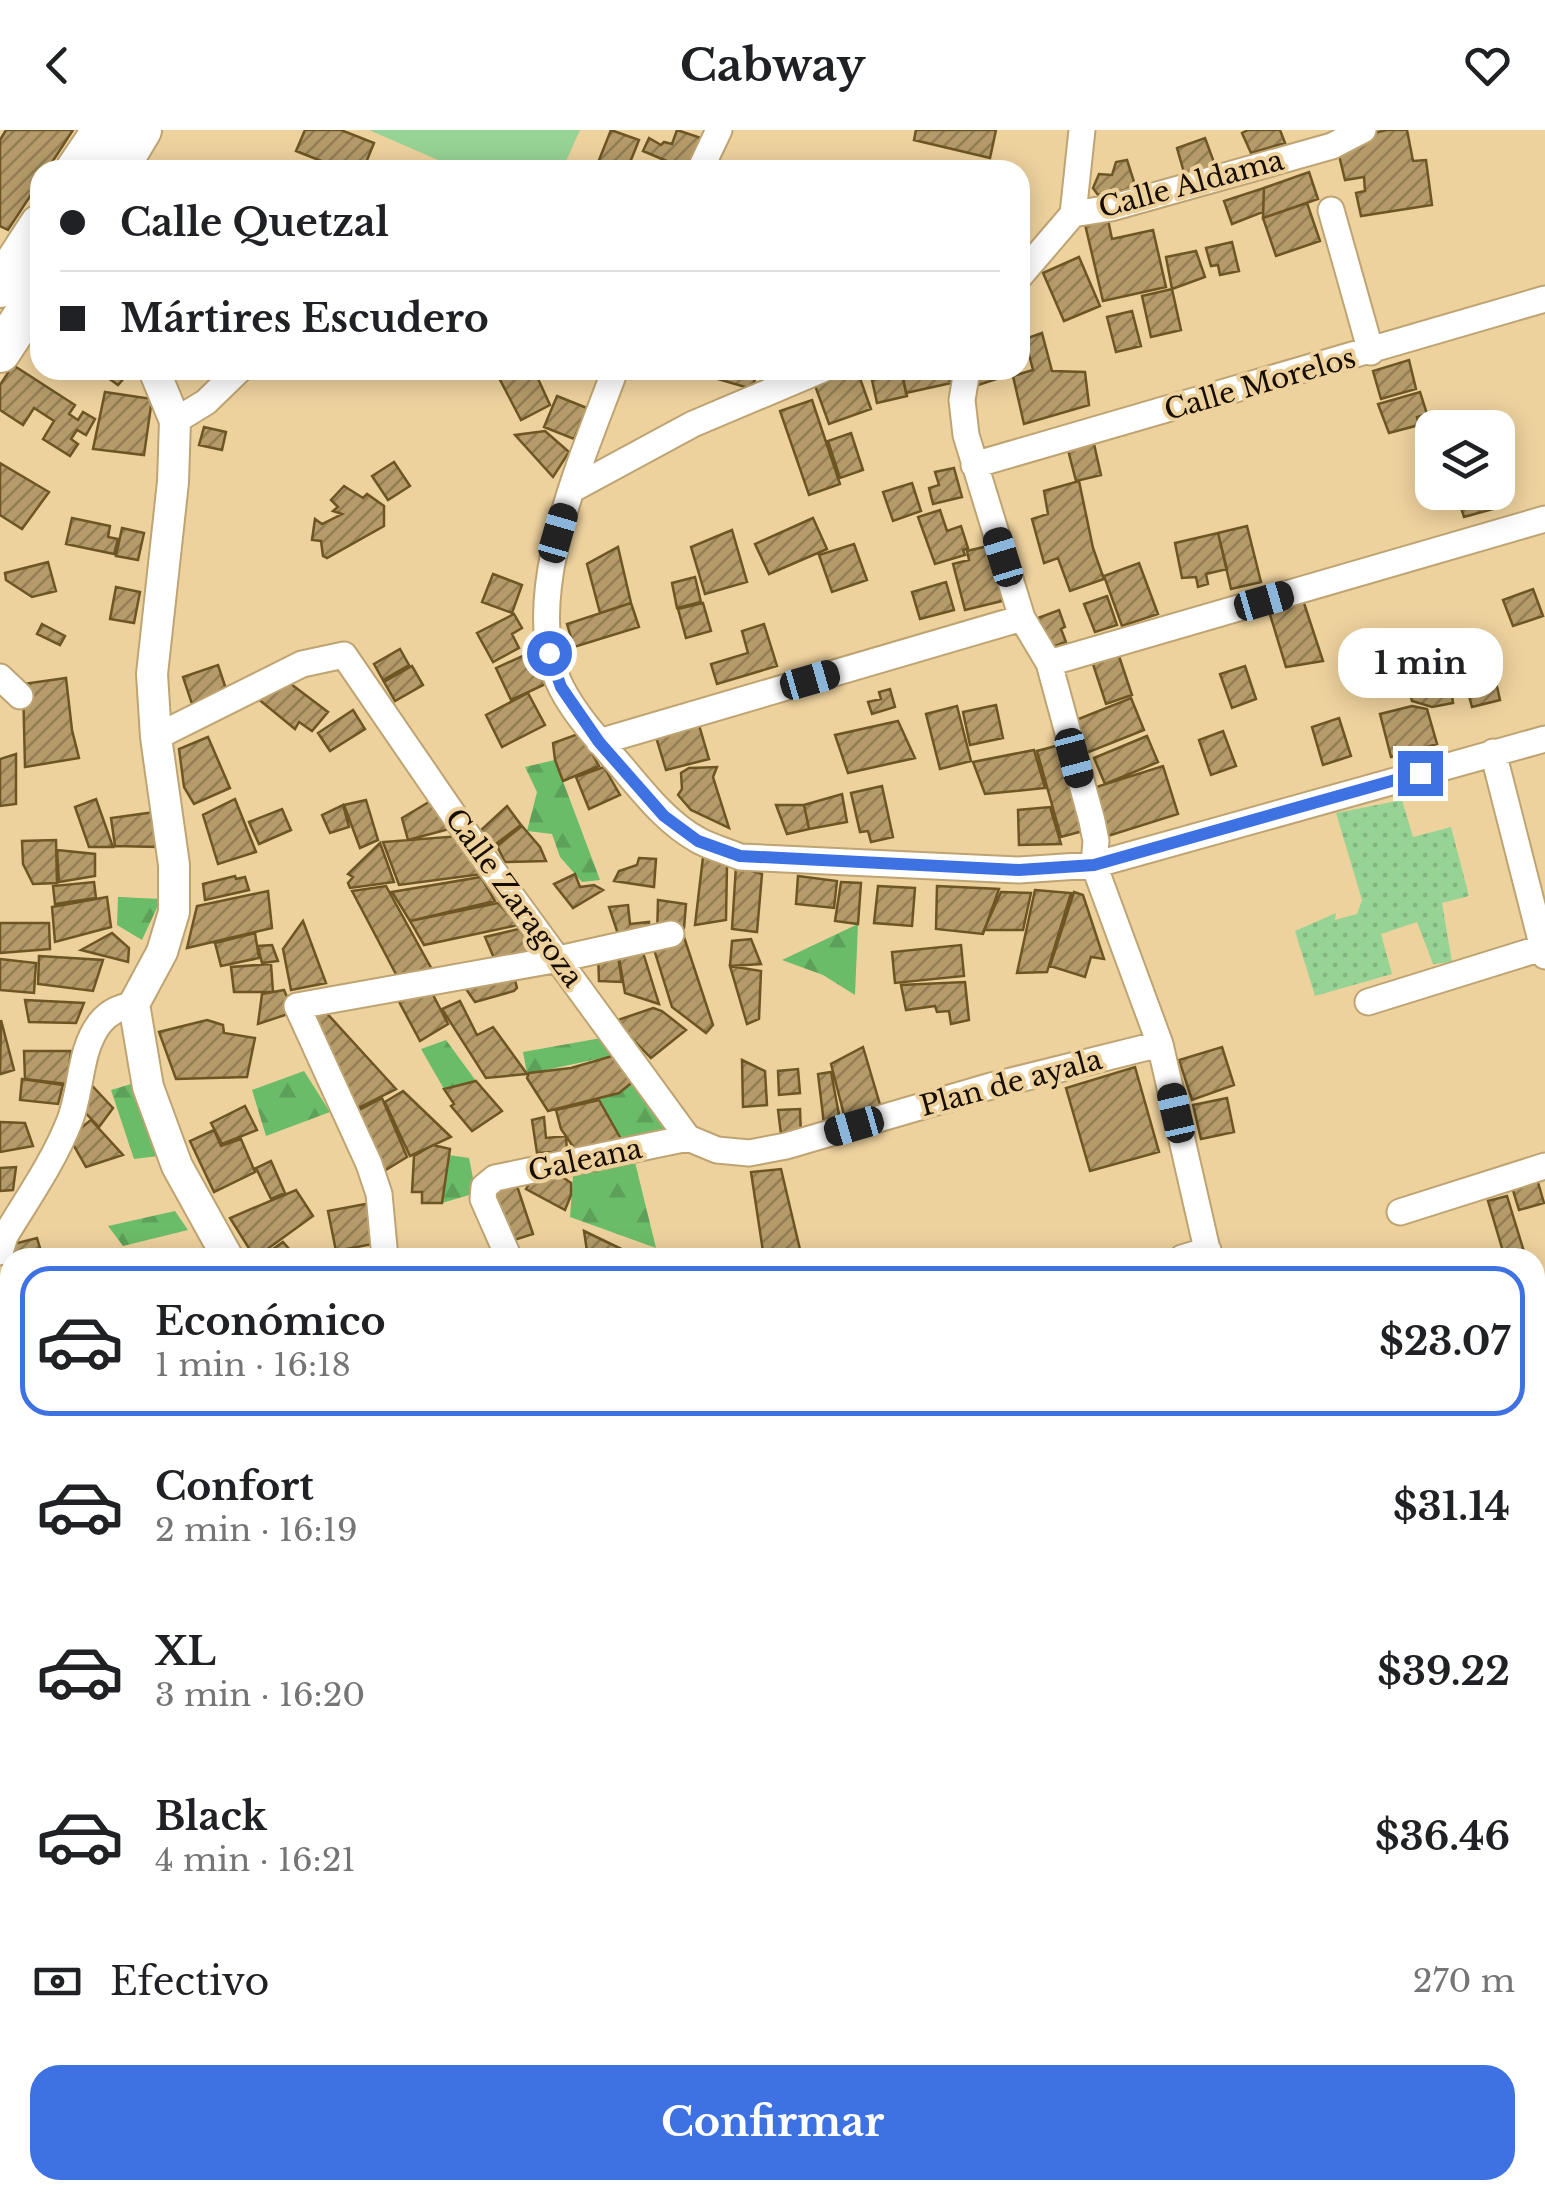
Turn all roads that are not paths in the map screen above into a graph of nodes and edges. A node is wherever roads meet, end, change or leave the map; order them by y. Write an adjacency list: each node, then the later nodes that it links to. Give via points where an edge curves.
1 (103, 130): 6 (main road)
2 (142, 130): 7 (main road)
3 (719, 130): 8 (street)
4 (1082, 130): 10 (street)
5 (1363, 130): 10 (street, Calle Aldama, via 1332,146)
6 (83, 160)
7 (123, 160)
8 (705, 160)
9 (1331, 210): 17 (street)
10 (1074, 214): 12 (street)
11 (30, 240): 13 (main road)
12 (1030, 265)
13 (0, 287)
14 (1545, 299): 17 (street, Calle Morelos)
15 (30, 306): 16 (main road)
16 (0, 352)
17 (1371, 352): 24 (street, Calle Morelos)
18 (158, 380): 23 (street)
19 (229, 380): 23 (street)
20 (611, 380): 25 (street)
21 (798, 380): 25 (street, via 693,424)
22 (965, 380): 24 (street, via 962,400)
23 (175, 421): 31 (street, via 152,674)
24 (974, 465): 27 (street)
25 (571, 490): 33 (street, via 550,573 549,653 561,687)
26 (1545, 519): 28 (street)
27 (1022, 618): 28 (street); 33 (street)
28 (1048, 663): 35 (street, via 1092,821)
29 (0, 676): 30 (street)
30 (20, 696)
31 (156, 737): 38 (street, Calle Zaragoza, via 302,664 344,655); 40 (street, via 174,912)
32 (1545, 739): 34 (street)
33 (599, 742): 35 (street, via 664,816 698,841 740,856 1019,870)
34 (1493, 752): 35 (street); 37 (street)
35 (1094, 865): 41 (street)
36 (671, 934): 38 (street)
37 (1544, 950): 39 (street)
38 (559, 958): 42 (street, Calle Zaragoza); 47 (street, via 297,1006 369,1164)
39 (1368, 1002)
40 (134, 1004): 45 (street, via 113,1010 98,1025 58,1149); 46 (street, via 148,1087 171,1150)
41 (1160, 1044): 42 (street, Plan de ayala, via 786,1146 717,1150); 49 (street)
42 (688, 1138): 48 (street, Galeana, via 495,1178 482,1199)
43 (1545, 1166): 44 (street)
44 (1400, 1212)
45 (1, 1248)
46 (223, 1248)
47 (385, 1248)
48 (504, 1248)
49 (1207, 1248)

